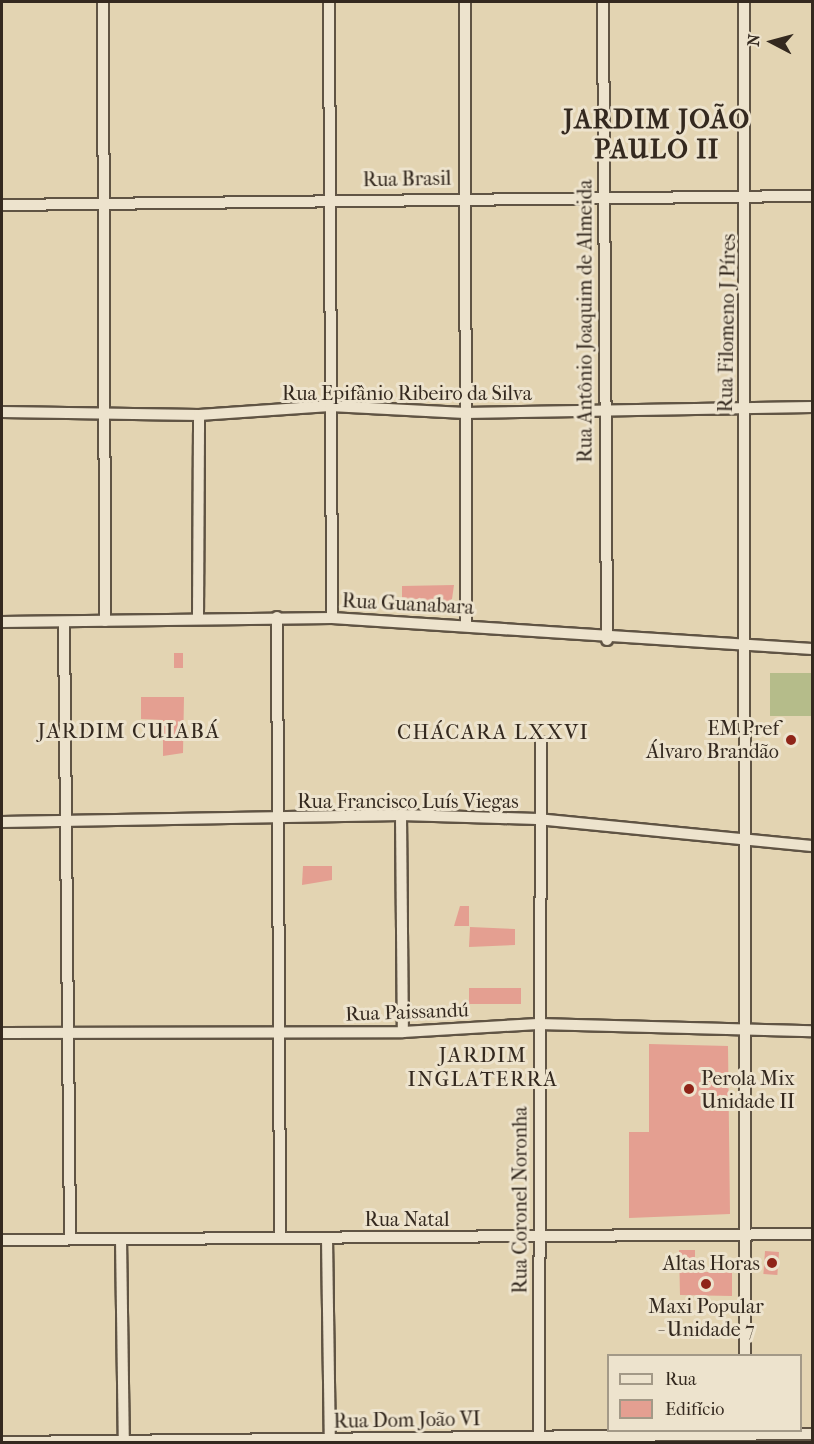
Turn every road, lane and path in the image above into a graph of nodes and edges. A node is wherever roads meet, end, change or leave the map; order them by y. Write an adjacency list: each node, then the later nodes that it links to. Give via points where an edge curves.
1 (103, 2): 12 (street)
2 (329, 2): 10 (street)
3 (465, 2): 7 (street)
4 (603, 2): 8 (street, Rua Antônio Joaquim de Almeida)
5 (744, 2): 6 (street, Rua Filomeno J Píres)
6 (747, 195): 8 (street, Rua Brasil); 9 (street, Rua Brasil); 15 (street, Rua Filomeno J Píres)
7 (467, 196): 8 (street, Rua Brasil); 10 (street, Rua Brasil); 19 (street)
8 (602, 196): 17 (street, Rua Antônio Joaquim de Almeida)
9 (813, 196)
10 (328, 199): 12 (street, Rua Brasil); 13 (street)
11 (2, 205): 12 (street, Rua Brasil)
12 (102, 205): 16 (street)
13 (330, 406): 19 (street, Rua Epifânio Ribeiro da Silva); 20 (street, Rua Epifânio Ribeiro da Silva); 23 (street)
14 (813, 407): 15 (street, Rua Epifânio Ribeiro da Silva)
15 (743, 408): 17 (street, Rua Epifânio Ribeiro da Silva); 29 (street, Rua Filomeno J Píres)
16 (104, 411): 18 (street, Rua Epifânio Ribeiro da Silva); 20 (street, Rua Epifânio Ribeiro da Silva); 24 (street)
17 (602, 411): 19 (street, Rua Epifânio Ribeiro da Silva); 28 (street, Rua Antônio Joaquim de Almeida)
18 (2, 412)
19 (465, 413): 27 (street)
20 (199, 415): 22 (street)
21 (277, 617): 22 (street, Rua Guanabara); 23 (street, Rua Guanabara); 33 (street)
22 (198, 618): 24 (street, Rua Guanabara)
23 (332, 618): 27 (street, Rua Guanabara)
24 (105, 621): 26 (street, Rua Guanabara)
25 (2, 622): 26 (street, Rua Guanabara)
26 (64, 622): 36 (street)
27 (466, 625): 28 (street, Rua Guanabara)
28 (607, 640): 29 (street, Rua Guanabara)
29 (745, 646): 30 (street, Rua Guanabara); 37 (street, Rua Filomeno J Píres)
30 (813, 649)
31 (541, 742): 34 (street, Rua Coronel Noronha)
32 (401, 815): 33 (street, Rua Francisco Luís Viegas); 34 (street, Rua Francisco Luís Viegas); 42 (street)
33 (275, 819): 36 (street, Rua Francisco Luís Viegas); 41 (street)
34 (537, 819): 37 (street, Rua Francisco Luís Viegas); 39 (street, Rua Coronel Noronha)
35 (2, 822): 36 (street, Rua Francisco Luís Viegas)
36 (69, 822): 45 (street)
37 (746, 841): 38 (street, Rua Francisco Luís Viegas); 43 (street, Rua Filomeno J Píres)
38 (813, 846)
39 (538, 1024): 42 (street, Rua Paissandú); 43 (street, Rua Paissandú); 48 (street, Rua Coronel Noronha)
40 (813, 1031): 43 (street, Rua Paissandú)
41 (277, 1032): 42 (street, Rua Paissandú); 45 (street, Rua Paissandú); 49 (street)
42 (403, 1032)
43 (743, 1032): 47 (street, Rua Filomeno J Píres)
44 (2, 1033): 45 (street, Rua Paissandú)
45 (67, 1034): 51 (street)
46 (813, 1234): 47 (street, Rua Natal)
47 (744, 1235): 48 (street, Rua Natal); 54 (street, Rua Filomeno J Píres)
48 (538, 1236): 50 (street, Rua Natal); 57 (street, Rua Coronel Noronha)
49 (280, 1238): 50 (street, Rua Natal); 52 (street, Rua Natal)
50 (327, 1238): 58 (street)
51 (70, 1239): 52 (street, Rua Natal); 53 (street, Rua Natal)
52 (121, 1239): 60 (street)
53 (2, 1240)
54 (745, 1354)
55 (813, 1434): 56 (street, Rua Dom João VI)
56 (745, 1436): 57 (street, Rua Dom João VI)
57 (539, 1440): 58 (street, Rua Dom João VI)
58 (330, 1441): 60 (street, Rua Dom João VI)
59 (2, 1442): 60 (street, Rua Dom João VI)
60 (124, 1442)

